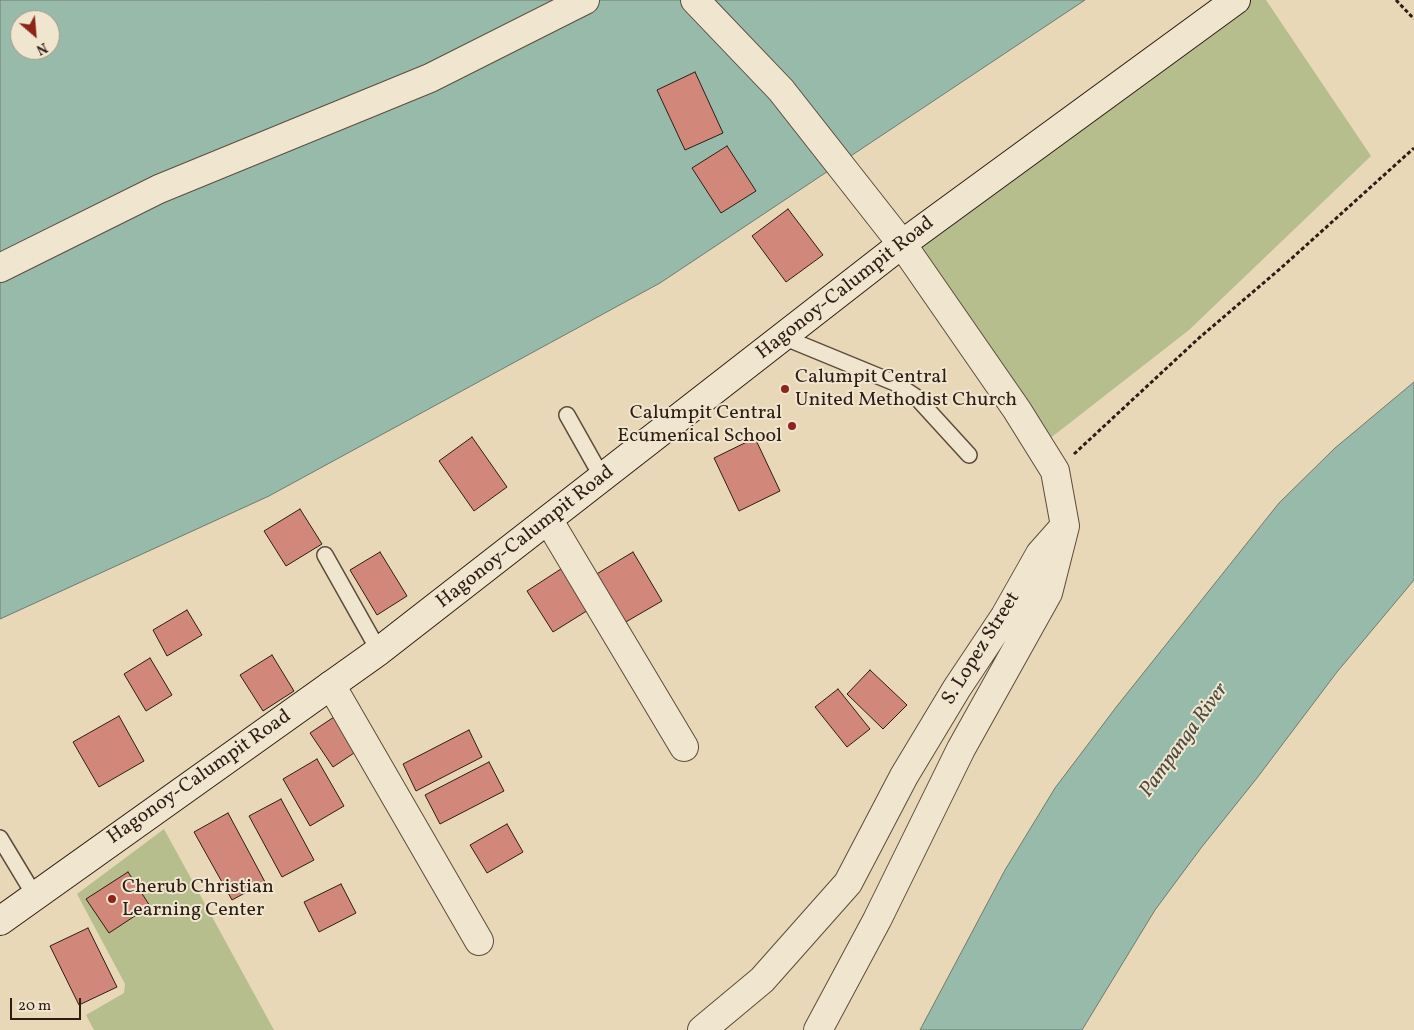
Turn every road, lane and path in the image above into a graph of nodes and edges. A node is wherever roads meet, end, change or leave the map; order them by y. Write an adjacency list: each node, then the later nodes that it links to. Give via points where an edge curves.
1 (585, 0): 8 (street, via 430,78 159,188)
2 (695, 0): 7 (street, via 781,90)
3 (1236, 0): 7 (street, Hagonoy-Calumpit Road)
4 (1396, 0): 5 (path)
5 (1414, 19)
6 (1414, 148): 12 (path, via 1199,338)
7 (902, 244): 9 (street, Hagonoy-Calumpit Road); 12 (street, via 1017,410)
8 (0, 268)
9 (784, 337): 11 (lane, via 895,383 916,397); 13 (street, Hagonoy-Calumpit Road)
10 (567, 415): 13 (lane)
11 (969, 455)
12 (1055, 472): 15 (street)
13 (603, 479): 14 (street, Hagonoy-Calumpit Road)
14 (549, 521): 17 (street, Hagonoy-Calumpit Road); 19 (street)
15 (1065, 526): 24 (street, S. Lopez Street, via 1040,554 1005,616 957,688 904,776 848,884 762,980); 25 (street, via 1048,593 961,749 877,920)
16 (325, 555): 17 (lane)
17 (379, 651): 18 (street, Hagonoy-Calumpit Road)
18 (331, 685): 21 (street, Hagonoy-Calumpit Road); 23 (street)
19 (684, 747)
20 (0, 838): 21 (lane)
21 (35, 896): 22 (street, Hagonoy-Calumpit Road)
22 (0, 921)
23 (479, 941)
24 (702, 1030)
25 (818, 1030)

